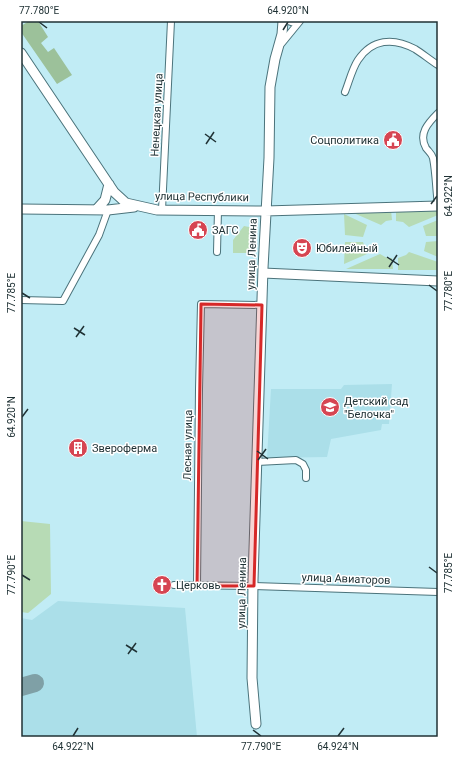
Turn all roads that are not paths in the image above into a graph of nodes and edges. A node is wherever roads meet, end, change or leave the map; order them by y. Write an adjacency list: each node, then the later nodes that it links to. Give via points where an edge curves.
1 (171, 21): 16 (street, Ненецкая улица)
2 (282, 21): 5 (street, улица Ленина)
3 (288, 21): 4 (street)
4 (299, 22): 5 (street, улица Ленина)
5 (279, 48): 18 (street, улица Ленина, via 270,87)
6 (21, 53): 10 (street, улица Республики)
7 (438, 65): 8 (street, via 414,49 385,41 369,47 357,61)
8 (345, 92)
9 (438, 113): 12 (street, улица Республики, via 424,130 423,141 433,156)
10 (109, 184): 11 (street, улица Республики, via 126,203); 14 (street, via 105,200)
11 (140, 206): 15 (street); 16 (street, улица Республики)
12 (438, 206): 18 (street, улица Республики)
13 (21, 209): 14 (street)
14 (96, 210): 15 (street)
15 (108, 210): 22 (street, via 99,235 63,301)
16 (162, 210): 17 (street, улица Республики)
17 (218, 210): 18 (street, улица Республики); 19 (street)
18 (266, 211): 20 (street, улица Ленина)
19 (217, 252)
20 (263, 273): 21 (street); 23 (street, улица Ленина)
21 (438, 280)
22 (21, 300)
23 (262, 305): 24 (street, улица Ленина); 27 (street, Лесная улица, via 201,304)
24 (257, 462): 25 (street, via 296,460 303,464); 28 (street, улица Ленина)
25 (306, 478)
26 (174, 586): 27 (street, улица Авиаторов)
27 (198, 586): 28 (street, улица Авиаторов)
28 (254, 586): 29 (street, улица Авиаторов); 30 (street, улица Ленина, via 252,678)
29 (438, 592)
30 (256, 724)

